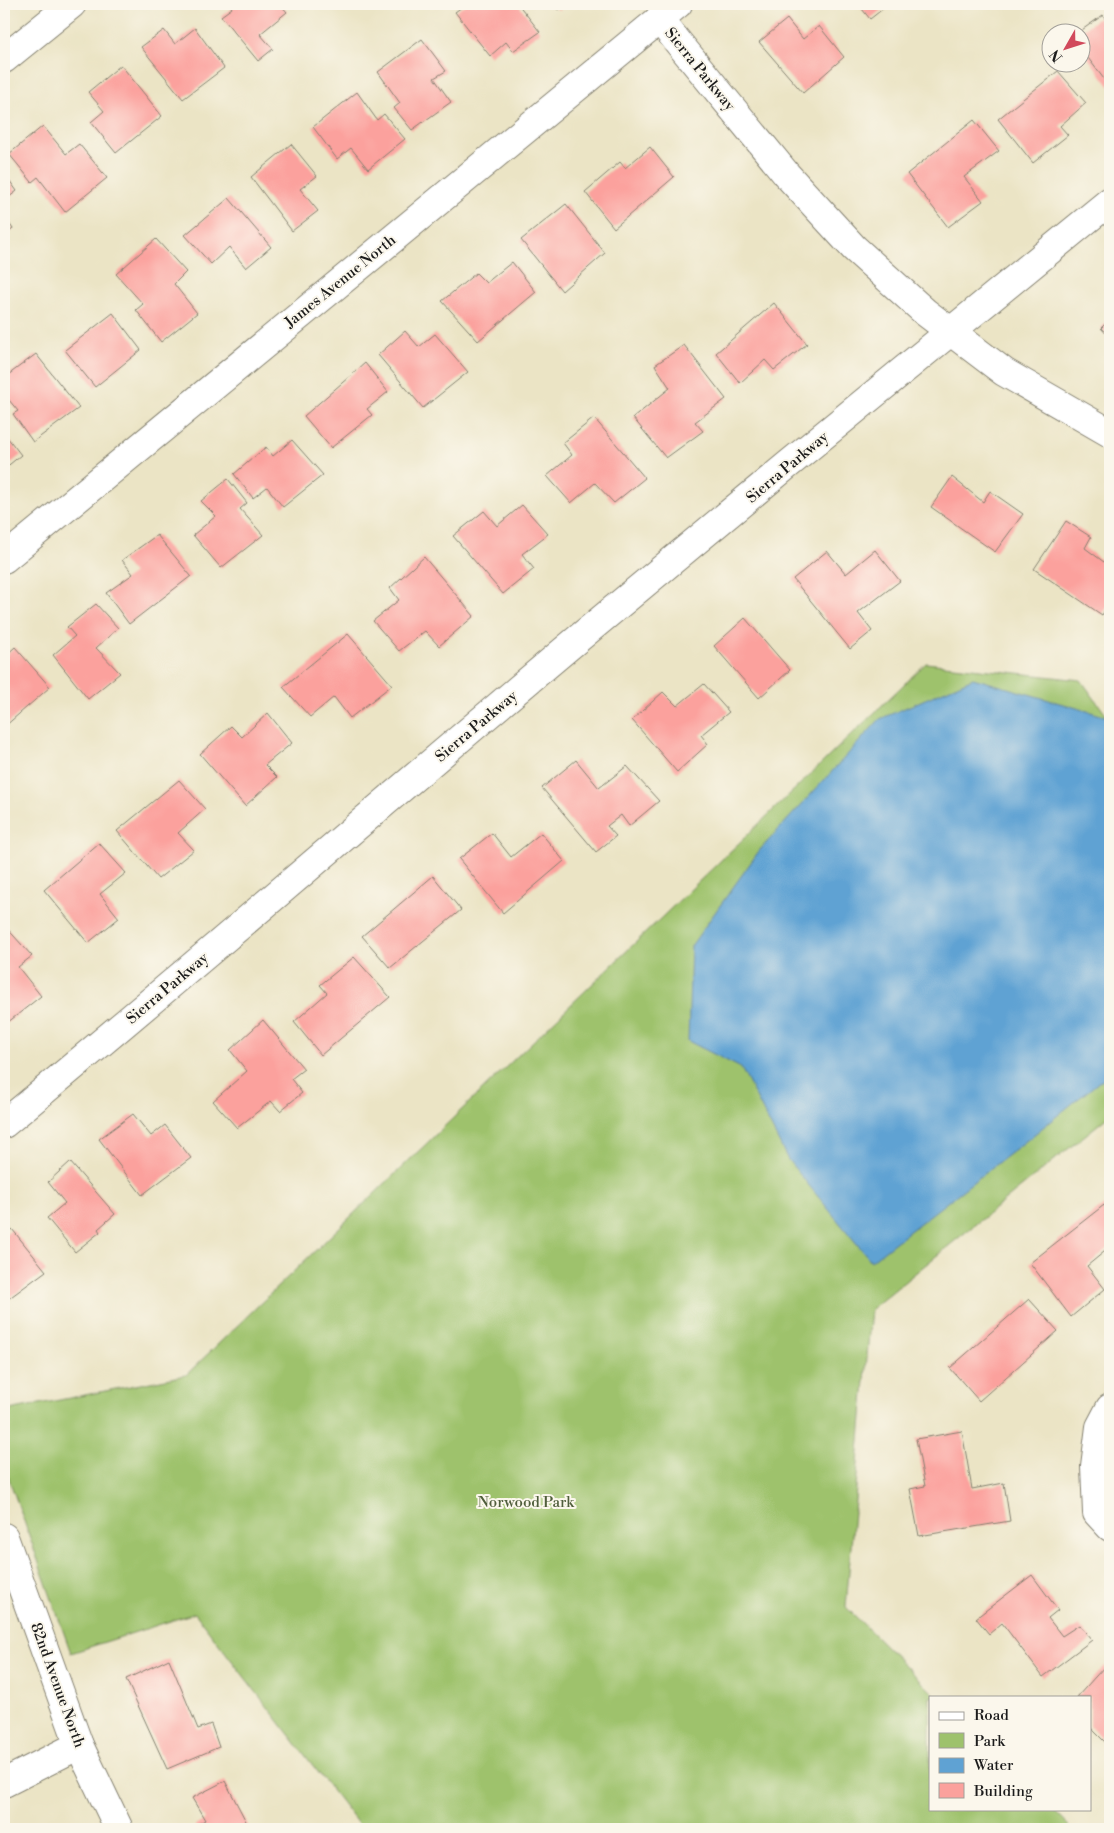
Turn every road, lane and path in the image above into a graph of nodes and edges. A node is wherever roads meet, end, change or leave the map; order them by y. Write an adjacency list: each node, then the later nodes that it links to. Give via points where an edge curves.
1 (72, 4): 3 (street)
2 (669, 12): 5 (street, Sierra Parkway, via 787,175 854,248); 7 (street, James Avenue North)
3 (4, 59)
4 (1110, 201): 5 (street, Sierra Parkway)
5 (950, 331): 6 (street, via 1004,372); 8 (street, Sierra Parkway)
6 (1110, 433)
7 (4, 560)
8 (4, 1124)
9 (1110, 1408): 10 (street, via 1100,1427 1095,1466 1097,1513)
10 (1110, 1527)
11 (4, 1537): 12 (street, 82nd Avenue North)
12 (79, 1745): 13 (street); 14 (street, 82nd Avenue North)
13 (4, 1782)
14 (119, 1829)

